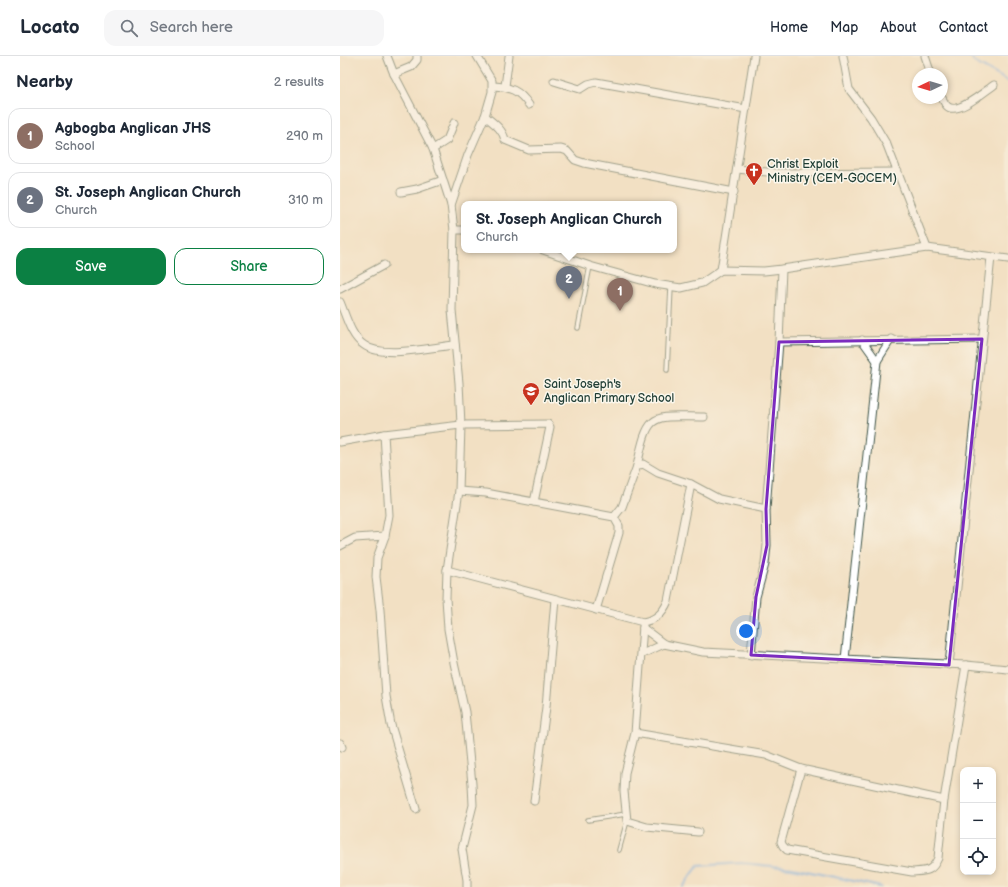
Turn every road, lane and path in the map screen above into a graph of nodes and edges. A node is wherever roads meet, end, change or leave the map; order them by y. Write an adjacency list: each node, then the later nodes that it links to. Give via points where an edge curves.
1 (387, 56): 9 (street)
2 (417, 56): 9 (street, via 412,67)
3 (477, 56): 12 (street, via 492,81)
4 (509, 56): 13 (street)
5 (754, 56): 16 (street)
6 (843, 56): 21 (street, via 849,89 875,125)
7 (925, 56): 8 (street)
8 (929, 68)
9 (394, 74): 19 (street)
10 (554, 81): 16 (street, via 580,89 596,82)
11 (994, 85): 14 (street, via 963,107 953,108)
12 (492, 86): 13 (street); 17 (street)
13 (505, 86): 15 (street, via 522,94)
14 (946, 104)
15 (529, 105)
16 (746, 109): 20 (street)
17 (485, 116): 24 (street, via 504,134 505,140 529,150 561,149 567,151 575,160 584,163); 25 (street, via 468,154)
18 (454, 123): 19 (street, via 447,140)
19 (433, 149): 22 (street)
20 (737, 169): 21 (street, via 777,173); 24 (street)
21 (898, 172): 28 (street)
22 (443, 180): 23 (street); 25 (street)
23 (401, 192)
24 (734, 192): 35 (street)
25 (451, 205): 26 (street)
26 (454, 230): 27 (street); 45 (street, via 452,310)
27 (461, 230)
28 (927, 248): 30 (street); 34 (street)
29 (552, 253): 33 (street)
30 (991, 257): 31 (street); 42 (street)
31 (1008, 259)
32 (384, 265): 37 (street)
33 (590, 266): 36 (street); 40 (lane)
34 (782, 269): 35 (street); 44 (street)
35 (721, 270): 36 (street, via 702,283 681,288)
36 (671, 287): 47 (lane)
37 (340, 289)
38 (340, 302): 39 (street)
39 (342, 310): 45 (street, via 356,338 373,350 388,352)
40 (578, 328)
41 (890, 339): 42 (street); 43 (street); 46 (street)
42 (982, 339): 68 (street)
43 (862, 340): 44 (street); 46 (street)
44 (779, 342): 56 (street)
45 (455, 345): 49 (street, via 460,383)
46 (876, 361): 67 (street)
47 (667, 370)
48 (704, 417): 52 (street, via 659,417 650,423 643,437)
49 (461, 425): 50 (street); 54 (street); 55 (street, via 550,426)
50 (384, 434): 51 (street); 58 (street, via 389,515)
51 (340, 442)
52 (637, 466): 53 (street, via 643,464 658,473); 57 (street, via 622,507)
53 (691, 484): 56 (street, via 719,499); 63 (street, via 668,601 657,617)
54 (460, 491): 55 (street); 60 (street)
55 (534, 502): 57 (street)
56 (766, 509): 66 (street, via 767,545 756,597)
57 (614, 517): 62 (street, via 619,526 618,533)
58 (385, 536): 59 (street, via 355,538); 75 (street, via 375,567 386,696 391,725)
59 (340, 546)
60 (447, 570): 61 (street); 80 (street, via 448,629 465,712 472,784 473,805 462,849)
61 (555, 599): 62 (street); 74 (street, via 546,707)
62 (596, 610): 63 (street)
63 (643, 625): 64 (street); 65 (street)
64 (664, 644): 65 (street); 66 (street, via 703,652)
65 (642, 654): 71 (street)
66 (752, 655): 67 (street)
67 (845, 659): 68 (street)
68 (949, 665): 69 (street)
69 (966, 665): 70 (street); 73 (street)
70 (1008, 669)
71 (635, 733): 72 (street, via 766,755); 76 (street, via 625,773)
72 (801, 769): 73 (street); 73 (street, via 781,842 788,850 912,872 926,871 934,867 938,858)
73 (944, 800)
74 (534, 801)
75 (416, 809)
76 (627, 817): 77 (lane); 78 (street, via 647,827); 79 (lane)
77 (588, 820)
78 (698, 832)
79 (618, 850)
80 (467, 887)

